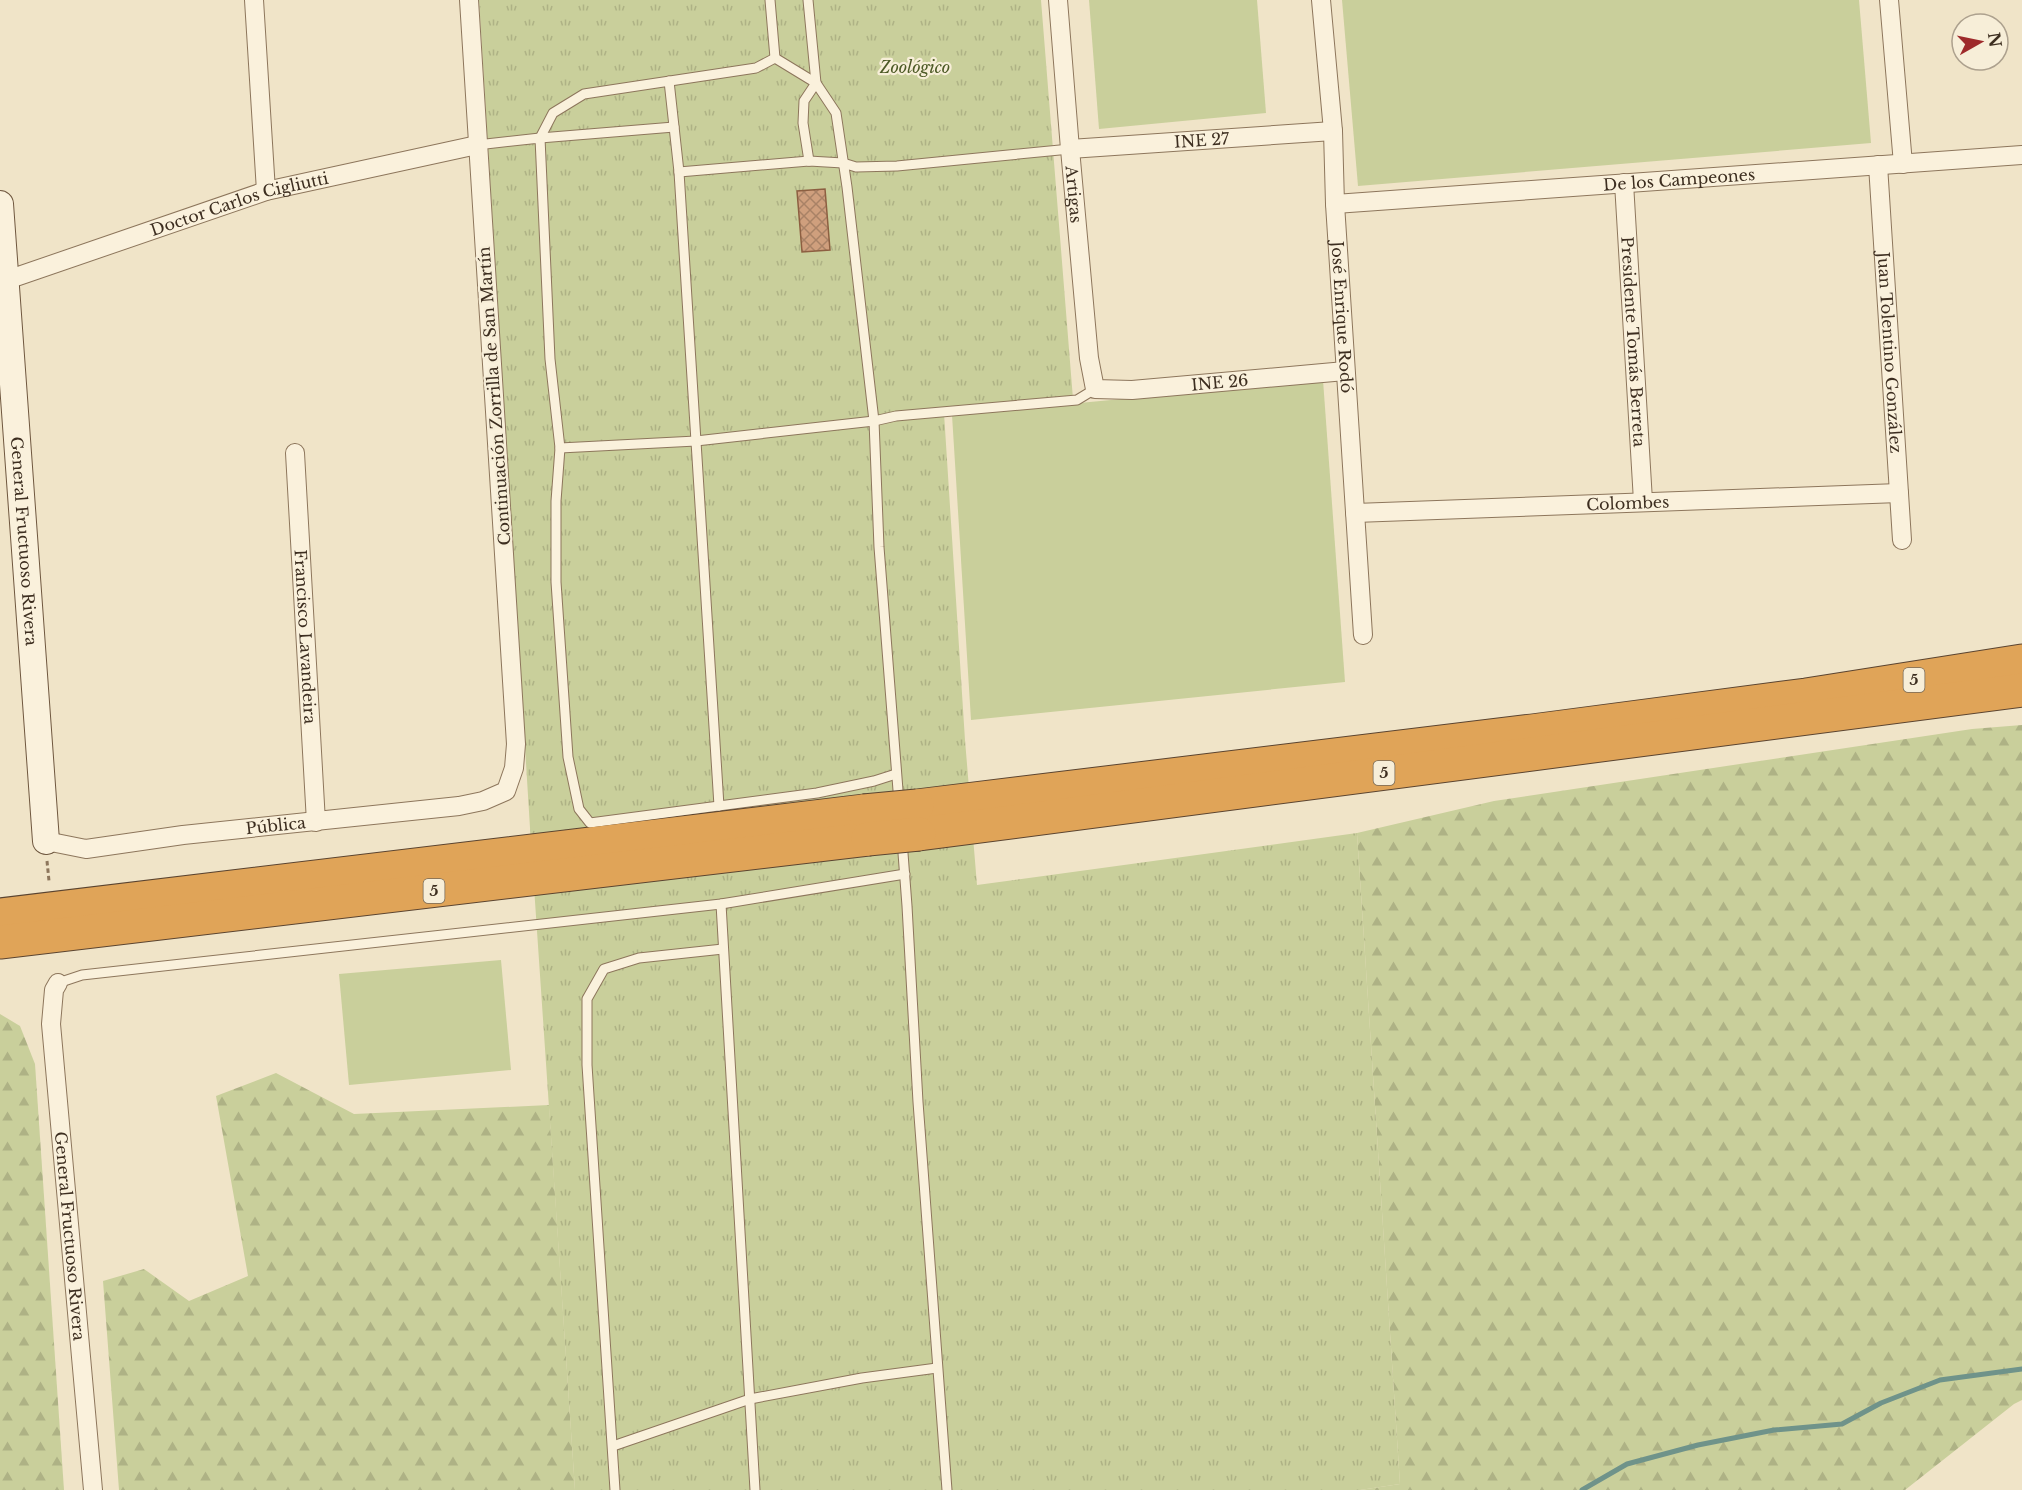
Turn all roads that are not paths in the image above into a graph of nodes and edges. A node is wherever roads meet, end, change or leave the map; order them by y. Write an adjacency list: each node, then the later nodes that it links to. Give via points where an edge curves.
1 (254, 0): 23 (street)
2 (469, 0): 14 (street, Continuación Zorrilla de San Martín)
3 (770, 0): 8 (lane)
4 (808, 0): 10 (lane)
5 (1058, 0): 15 (street, Artigas)
6 (1321, 0): 12 (street, José Enrique Rodó)
7 (1889, 0): 19 (street)
8 (775, 58): 9 (lane, via 756,68); 10 (lane)
9 (669, 81): 11 (lane); 13 (lane, via 584,94 553,113)
10 (816, 83): 17 (lane, via 804,101); 18 (lane, via 836,113)
11 (674, 127): 13 (lane); 21 (lane)
12 (1333, 131): 15 (street, INE 27); 25 (street, José Enrique Rodó)
13 (540, 138): 14 (lane); 31 (lane, via 550,359)
14 (477, 145): 23 (street, Doctor Carlos Cigliutti); 41 (street, Continuación Zorrilla de San Martín, via 516,744 514,768)
15 (1070, 149): 18 (lane, via 897,166); 28 (street, Artigas)
16 (2022, 155): 19 (street, De los Campeones)
17 (808, 161): 18 (lane); 21 (lane)
18 (843, 163): 29 (lane)
19 (1903, 164): 20 (street, De los Campeones)
20 (1878, 165): 22 (street, De los Campeones); 33 (street, Juan Tolentino González)
21 (679, 172): 30 (lane)
22 (1624, 183): 25 (street, De los Campeones); 34 (street, Presidente Tomás Berreta)
23 (266, 191): 26 (street, Doctor Carlos Cigliutti)
24 (0, 204): 26 (street, General Fructuoso Rivera)
25 (1335, 204): 27 (street, José Enrique Rodó)
26 (3, 294): 46 (street, General Fructuoso Rivera)
27 (1345, 371): 28 (street, INE 26, via 1132,390); 35 (street, José Enrique Rodó)
28 (1095, 389): 29 (lane, via 1077,400)
29 (874, 421): 30 (lane); 40 (lane)
30 (696, 441): 31 (lane); 42 (lane)
31 (560, 448): 42 (lane, via 556,582 568,757 579,809 590,823)
32 (295, 453): 43 (street, Francisco Lavandeira)
33 (1899, 493): 34 (street, Colombes); 36 (street, Juan Tolentino González)
34 (1642, 501): 35 (street, Colombes)
35 (1355, 513): 37 (street, José Enrique Rodó)
36 (1902, 540)
37 (1364, 634)
38 (2022, 661): 44 (highway, 5, via 1898,682)
39 (2022, 690): 44 (highway, 5)
40 (896, 774): 42 (lane, via 817,794); 44 (lane)
41 (506, 791): 43 (street, Pública, via 459,806)
42 (719, 806)
43 (316, 822): 46 (street, Pública, via 86,849)
44 (909, 822): 45 (highway, 5, bridge); 47 (lane)
45 (866, 825): 49 (highway, 5); 50 (highway, 5)
46 (46, 841)
47 (905, 874): 48 (lane); 53 (lane)
48 (721, 904): 51 (lane); 52 (lane, via 82,975)
49 (0, 915)
50 (0, 942)
51 (723, 949): 54 (lane); 55 (lane, via 639,958 604,969 587,999 587,1065)
52 (58, 983): 56 (street, General Fructuoso Rivera, via 51,1024)
53 (937, 1368): 54 (lane); 59 (lane)
54 (750, 1400): 55 (lane); 58 (lane)
55 (613, 1446): 57 (lane)
56 (93, 1490)
57 (615, 1490)
58 (755, 1490)
59 (947, 1490)

